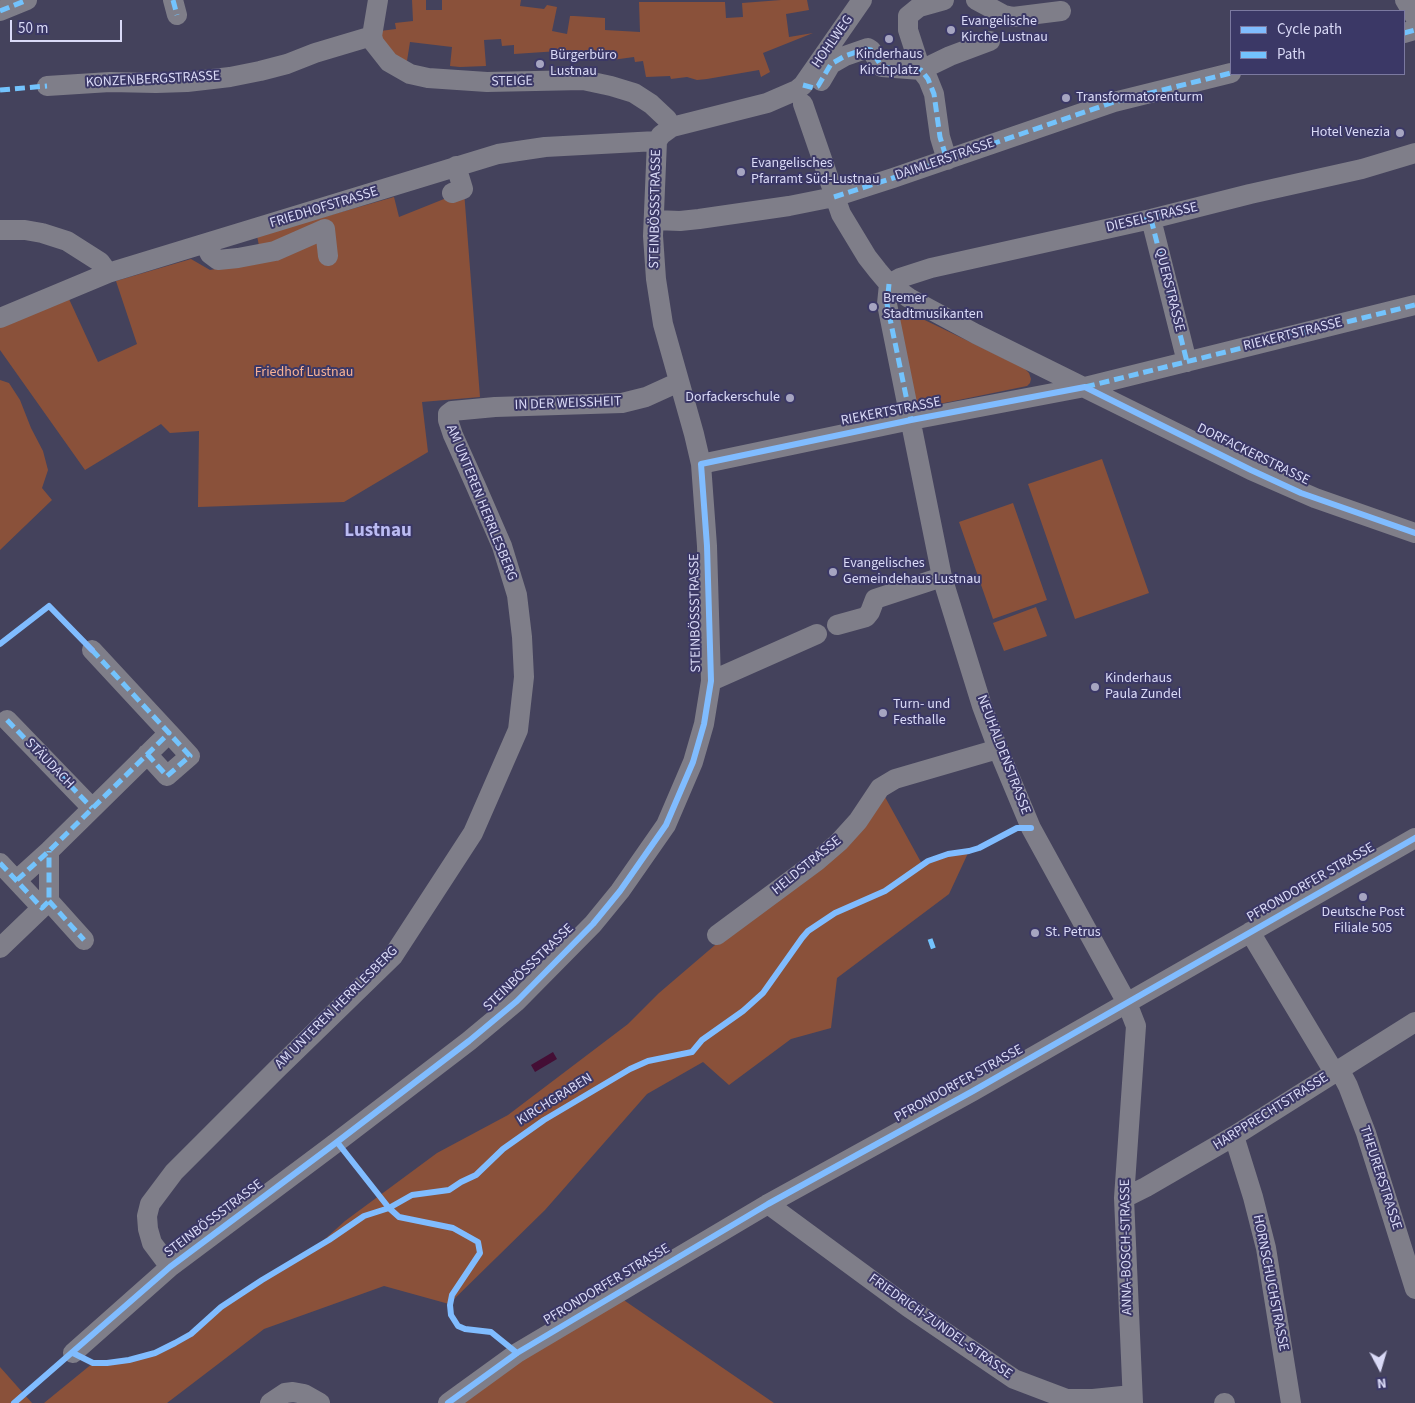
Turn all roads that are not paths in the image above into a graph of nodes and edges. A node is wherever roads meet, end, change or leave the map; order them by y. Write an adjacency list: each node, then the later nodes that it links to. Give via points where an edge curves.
1 (27, 0): 7 (street)
2 (378, 0): 10 (street)
3 (862, 0): 15 (street, HOHLWEG)
4 (944, 0): 12 (street, via 919,7 908,16 908,30)
5 (976, 0): 8 (street, via 1013,17)
6 (1405, 0): 9 (street)
7 (0, 11)
8 (1061, 11)
9 (1415, 17)
10 (372, 36): 14 (street, KONZENBERGSTRASSE, via 288,64 230,77); 16 (street, STEIGE, via 378,50 389,62 410,74 428,78 487,82 583,80 634,93 667,119)
11 (990, 41): 12 (street)
12 (921, 70): 15 (street, via 882,67 871,50 865,49 831,64 818,86); 18 (street, via 934,94)
13 (1230, 73): 18 (street, DAIMLERSTRASSE, via 1114,102)
14 (48, 86)
15 (803, 94): 16 (street, via 791,94); 21 (street, DORFACKERSTRASSE)
16 (665, 134): 19 (street, FRIEDHOFSTRASSE, via 545,146); 23 (street, STEINBÖSSSTRASSE)
17 (1415, 153): 22 (street, DIESELSTRASSE, via 1362,169)
18 (947, 160): 21 (street, DAIMLERSTRASSE)
19 (456, 166): 20 (street, via 463,189); 25 (street, FRIEDHOFSTRASSE)
20 (452, 193)
21 (834, 197): 23 (street, DAIMLERSTRASSE, via 699,220); 28 (street, DORFACKERSTRASSE, via 872,264)
22 (1151, 219): 28 (street, DIESELSTRASSE, via 930,268); 31 (street, QUERSTRASSE)
23 (654, 220): 32 (street, STEINBÖSSSTRASSE, via 659,302)
24 (0, 230): 27 (street, via 25,230 67,241 100,262)
25 (206, 244): 26 (street, via 210,254 218,260 238,258 275,251 325,230); 27 (street, FRIEDHOFSTRASSE)
26 (328, 256)
27 (108, 274): 30 (street, FRIEDHOFSTRASSE)
28 (890, 284): 33 (street, DORFACKERSTRASSE, via 932,312); 35 (street, NEUHALDENSTRASSE, via 887,304)
29 (1415, 304): 31 (street, RIEKERTSTRASSE)
30 (0, 318)
31 (1187, 362): 33 (street, RIEKERTSTRASSE)
32 (679, 382): 34 (street, IN DER WEISSHEIT, via 646,398 622,403); 36 (street, STEINBÖSSSTRASSE)
33 (1085, 387): 35 (street, RIEKERTSTRASSE); 37 (street, DORFACKERSTRASSE, via 1301,493)
34 (452, 410): 63 (street, AM UNTEREN HERRLESBERG, via 448,420 453,436 502,546 517,595 524,677 518,730 473,832 393,956 174,1172 150,1204 147,1216 152,1243)
35 (911, 420): 36 (street, RIEKERTSTRASSE); 38 (street, NEUHALDENSTRASSE)
36 (701, 464): 42 (street, STEINBÖSSSTRASSE, via 707,546)
37 (1415, 533)
38 (942, 577): 39 (street, via 875,599 866,617); 45 (street, NEUHALDENSTRASSE)
39 (837, 625)
40 (817, 634): 42 (street, STEINBÖSSSTRASSE)
41 (92, 650): 44 (street)
42 (710, 681): 63 (street, STEINBÖSSSTRASSE, via 704,724 693,762 666,825 620,891 587,930 517,1001 469,1041)
43 (7, 720): 47 (street, STÄUDACH)
44 (169, 733): 46 (street); 46 (street, via 190,756 167,776)
45 (998, 749): 54 (street, HELDSTRASSE, via 895,779 880,788 839,842); 57 (street, NEUHALDENSTRASSE, via 1039,843)
46 (147, 754): 47 (street)
47 (92, 808): 49 (street)
48 (1415, 838): 53 (street, PFRONDORFER STRASSE)
49 (48, 851): 51 (street); 52 (street)
50 (0, 863): 51 (street)
51 (17, 880): 52 (street)
52 (46, 904): 55 (street); 56 (street)
53 (1250, 932): 57 (street, PFRONDORFER STRASSE); 59 (street, THEURERSTRASSE)
54 (717, 935)
55 (84, 940)
56 (0, 948)
57 (1127, 1003): 61 (street, ANNA-BOSCH-STRASSE, via 1134,1017 1136,1033); 62 (street, PFRONDORFER STRASSE)
58 (1415, 1022): 59 (street, HARPPRECHTSTRASSE)
59 (1336, 1071): 60 (street, HARPPRECHTSTRASSE); 64 (street, THEURERSTRASSE, via 1348,1086 1366,1133)
60 (1234, 1136): 61 (street, HARPPRECHTSTRASSE); 72 (street, HORNSCHUCHSTRASSE, via 1266,1248)
61 (1124, 1198): 67 (street, ANNA-BOSCH-STRASSE)
62 (768, 1204): 66 (street, PFRONDORFER STRASSE); 67 (street, FRIEDRICH-ZUNDEL-STRASSE, via 908,1307 1014,1379 1067,1399)
63 (170, 1267): 65 (street, STEINBÖSSSTRASSE)
64 (1415, 1289)
65 (73, 1353)
66 (517, 1353): 70 (street, PFRONDORFER STRASSE); 71 (street, PFRONDORFER STRASSE)
67 (1133, 1399)
68 (270, 1403): 69 (street, via 285,1393 300,1392)
69 (320, 1403)
70 (448, 1403)
71 (460, 1403)
72 (1291, 1403)

